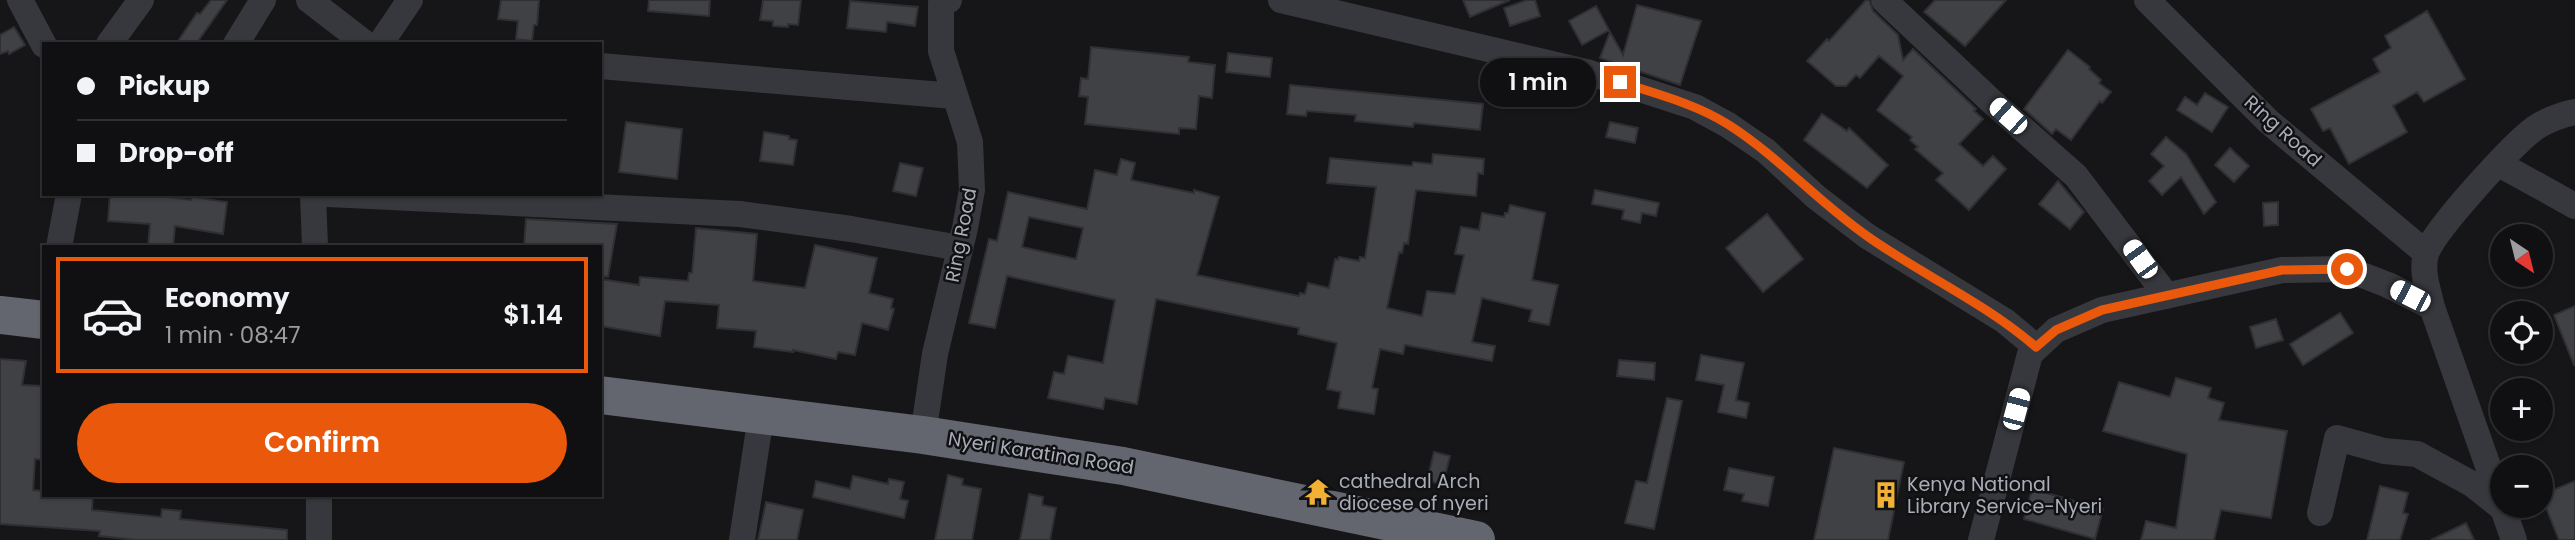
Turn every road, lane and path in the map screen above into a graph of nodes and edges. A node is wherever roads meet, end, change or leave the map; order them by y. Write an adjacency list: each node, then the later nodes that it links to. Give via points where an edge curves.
1 (20, 0): 10 (street)
2 (141, 0): 11 (street)
3 (263, 0): 12 (street)
4 (309, 0): 13 (street)
5 (411, 0): 14 (street)
6 (1281, 0): 31 (street, via 1590,73 1695,107 1766,151 1867,236 2006,321)
7 (1884, 0): 27 (street, via 2076,176)
8 (2147, 0): 26 (street, Ring Road, via 2268,121)
9 (943, 1): 16 (street, Ring Road, via 942,51)
10 (42, 42)
11 (110, 42)
12 (237, 42)
13 (363, 42)
14 (381, 42)
15 (602, 66): 16 (street)
16 (954, 96): 25 (street, Ring Road, via 970,142 972,190)
17 (2575, 112): 18 (street, via 2536,127)
18 (2499, 164): 22 (street); 26 (street, via 2457,209)
19 (69, 196): 23 (street)
20 (313, 196): 24 (street)
21 (369, 196): 25 (street, via 740,214)
22 (2575, 206)
23 (59, 245)
24 (315, 245)
25 (960, 248): 34 (street, Ring Road, via 935,354)
26 (2426, 253): 28 (street, via 2424,278)
27 (2167, 296): 28 (street, via 2282,270 2347,269); 31 (street, via 2102,310 2056,330)
28 (2432, 307): 35 (street)
29 (0, 315): 30 (highway)
30 (42, 320)
31 (2036, 347): 43 (street, via 2030,354)
32 (602, 394): 33 (highway, Nyeri Karatina Road)
33 (761, 416): 34 (highway, Nyeri Karatina Road); 41 (street)
34 (923, 435): 42 (highway, Nyeri Karatina Road, via 1123,466)
35 (2490, 475)
36 (319, 497): 40 (street)
37 (2490, 498): 38 (street, via 2417,454 2384,451 2337,438)
38 (2320, 513)
39 (2505, 518): 44 (street)
40 (319, 540)
41 (743, 540)
42 (1476, 540)
43 (1982, 540)
44 (2514, 540)

